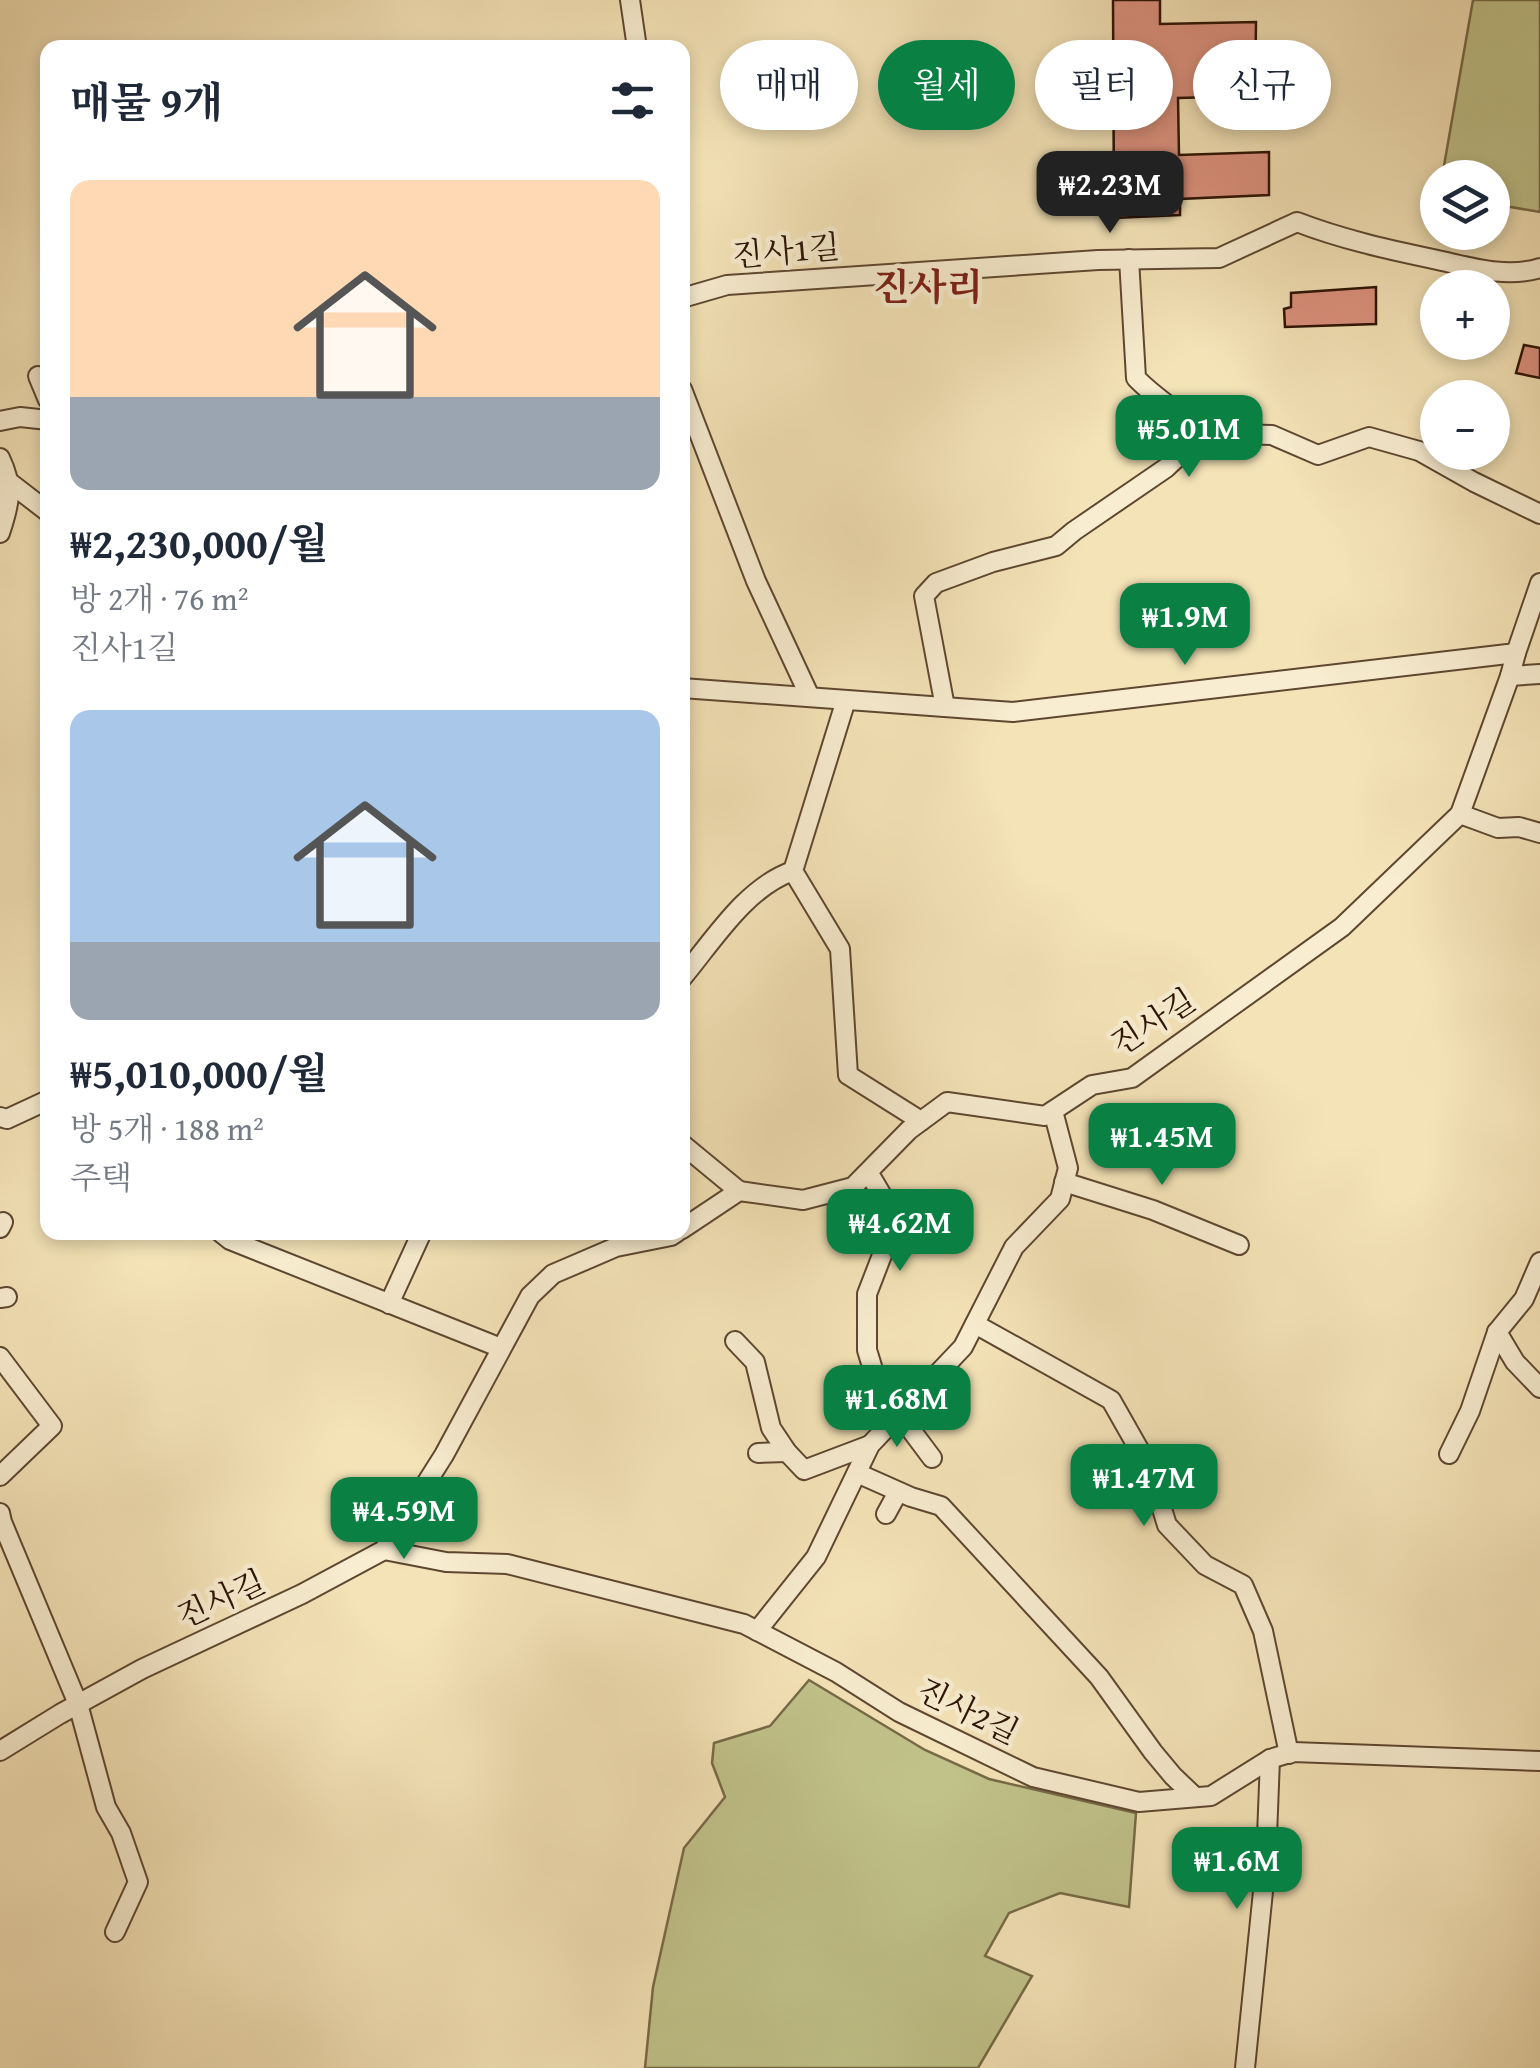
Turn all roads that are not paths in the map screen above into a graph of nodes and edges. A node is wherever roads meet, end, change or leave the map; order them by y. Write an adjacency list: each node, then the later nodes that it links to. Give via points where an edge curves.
1 (630, 0): 2 (street)
2 (635, 40)
3 (1129, 259): 4 (street, 진사1길, via 1219,258 1297,222 1486,270 1523,274); 5 (street, 진사1길, via 726,285); 11 (street, via 1136,378)
4 (1540, 268)
5 (690, 296)
6 (38, 376): 7 (street)
7 (40, 381)
8 (690, 409): 22 (street, via 756,581)
9 (40, 419): 10 (street)
10 (0, 421)
11 (1203, 433): 15 (street, via 1272,435 1318,455 1369,437 1419,451); 24 (street, via 1166,468 1056,546 936,583 924,596)
12 (0, 458): 13 (street)
13 (9, 482): 14 (street); 16 (street)
14 (40, 506)
15 (1540, 514)
16 (0, 533)
17 (1540, 583): 18 (street, 진사길)
18 (1516, 652): 20 (street, 진사길); 24 (street, via 1013,712)
19 (1540, 674): 20 (street)
20 (1510, 676): 25 (street, 진사길)
21 (690, 689): 22 (street)
22 (810, 698): 23 (street)
23 (846, 700): 24 (street); 27 (street)
24 (945, 707)
25 (1460, 814): 26 (street); 30 (street, 진사길, via 1326,939 1132,1078 1092,1084)
26 (1540, 833)
27 (794, 872): 28 (street, via 775,877 740,909); 32 (street, via 840,949 848,1075)
28 (690, 968)
29 (40, 1104): 31 (street)
30 (1052, 1111): 32 (street, via 1045,1116 947,1102); 35 (street, via 1068,1168)
31 (0, 1116)
32 (922, 1121): 34 (street)
33 (690, 1151): 36 (street)
34 (866, 1174): 36 (street, via 854,1187 803,1200); 50 (street, via 896,1219 867,1294 867,1350 878,1386)
35 (1064, 1182): 41 (street); 44 (street, via 1060,1199 1014,1247)
36 (739, 1191): 37 (street, 진사길)
37 (690, 1224)
38 (230, 1240): 43 (street)
39 (418, 1240): 43 (street)
40 (651, 1240): 47 (street, 진사길, via 553,1274 530,1296)
41 (1239, 1246)
42 (1540, 1262): 45 (street, via 1524,1299)
43 (389, 1304): 47 (street)
44 (975, 1324): 50 (street, via 963,1347); 65 (street, via 1111,1400 1149,1467 1167,1525 1205,1565 1243,1585 1263,1631)
45 (1497, 1332): 49 (street); 54 (street)
46 (735, 1341): 53 (street, via 754,1362 771,1428)
47 (501, 1348): 61 (street, 진사길)
48 (0, 1357): 57 (street, via 52,1426)
49 (1540, 1388)
50 (900, 1414): 51 (street); 55 (street)
51 (870, 1445): 53 (street, via 804,1470); 56 (street)
52 (758, 1452): 53 (street)
53 (787, 1452)
54 (1450, 1454)
55 (932, 1458)
56 (856, 1473): 58 (street); 62 (street, via 816,1557)
57 (0, 1476)
58 (898, 1492): 60 (street); 67 (street, via 940,1506 1099,1677)
59 (0, 1513): 63 (street)
60 (886, 1514)
61 (384, 1550): 62 (street, 진사2길, via 507,1564); 63 (street, 진사길)
62 (757, 1631): 67 (street, 진사2길, via 899,1712 1033,1776 1139,1802)
63 (78, 1704): 64 (street, 진사길); 68 (street, via 106,1806 138,1882)
64 (0, 1751)
65 (1280, 1757): 66 (street); 67 (street, 진사2길); 69 (street)
66 (1540, 1762)
67 (1196, 1798)
68 (115, 1932)
69 (1246, 2068)

